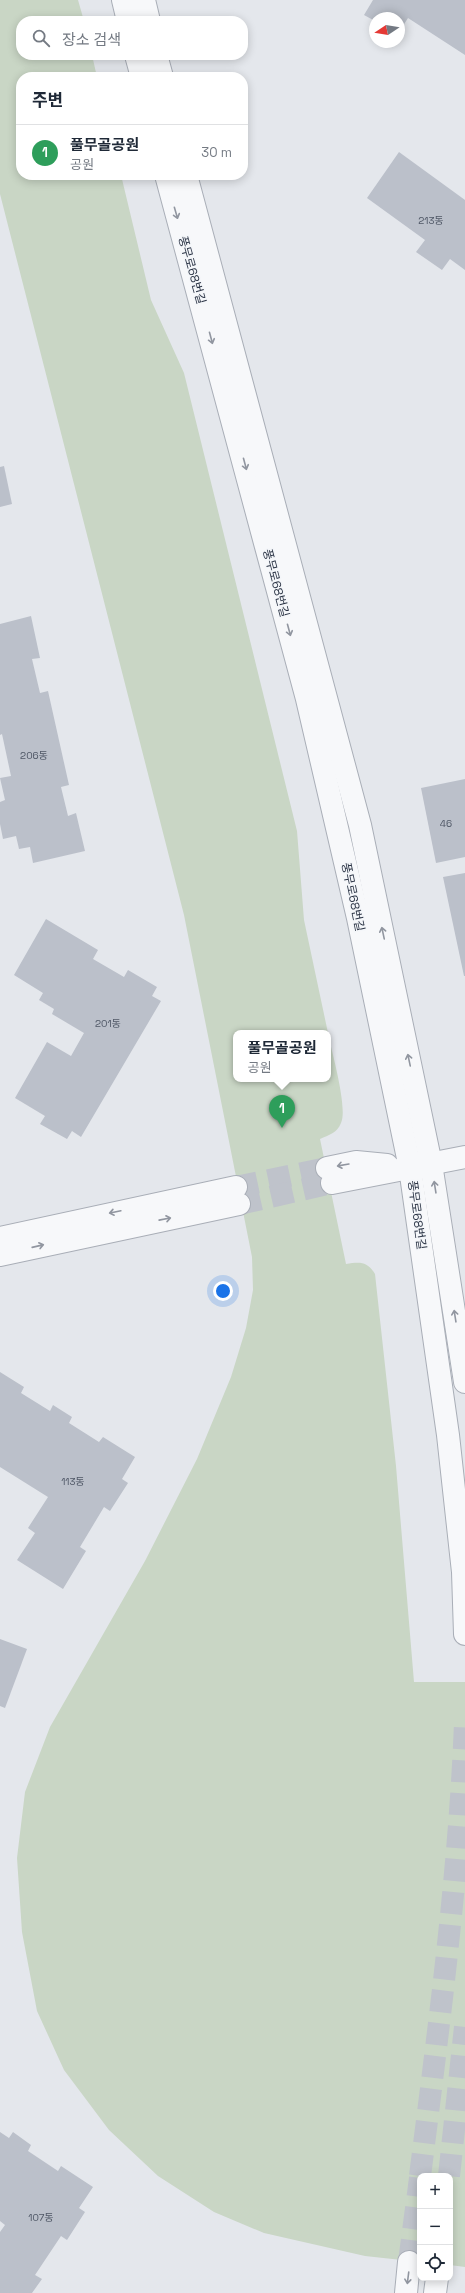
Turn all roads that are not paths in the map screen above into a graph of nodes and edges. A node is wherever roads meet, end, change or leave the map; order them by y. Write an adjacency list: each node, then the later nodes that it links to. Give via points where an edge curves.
1 (123, 0): 3 (street)
2 (144, 0): 4 (street)
3 (127, 16)
4 (148, 16)
5 (137, 60): 7 (street)
6 (157, 60): 8 (street)
7 (141, 72)
8 (161, 72)
9 (167, 180): 13 (street, 풍무로68번길, one-way to 13, via 308,699 358,918)
10 (187, 180): 12 (street, 풍무로68번길, one-way to 10, via 360,825)
11 (465, 1157): 12 (street)
12 (431, 1164): 13 (street); 17 (street, 풍무로68번길, one-way to 12)
13 (410, 1168): 14 (street); 18 (street, 풍무로68번길, via 449,1443 463,1572)
14 (329, 1175)
15 (0, 1238): 16 (street, one-way to 15, via 238,1196)
16 (0, 1255)
17 (465, 1382)
18 (465, 1634)
19 (410, 2262): 21 (street, one-way to 21)
20 (437, 2281): 22 (street)
21 (406, 2293)
22 (435, 2293)

